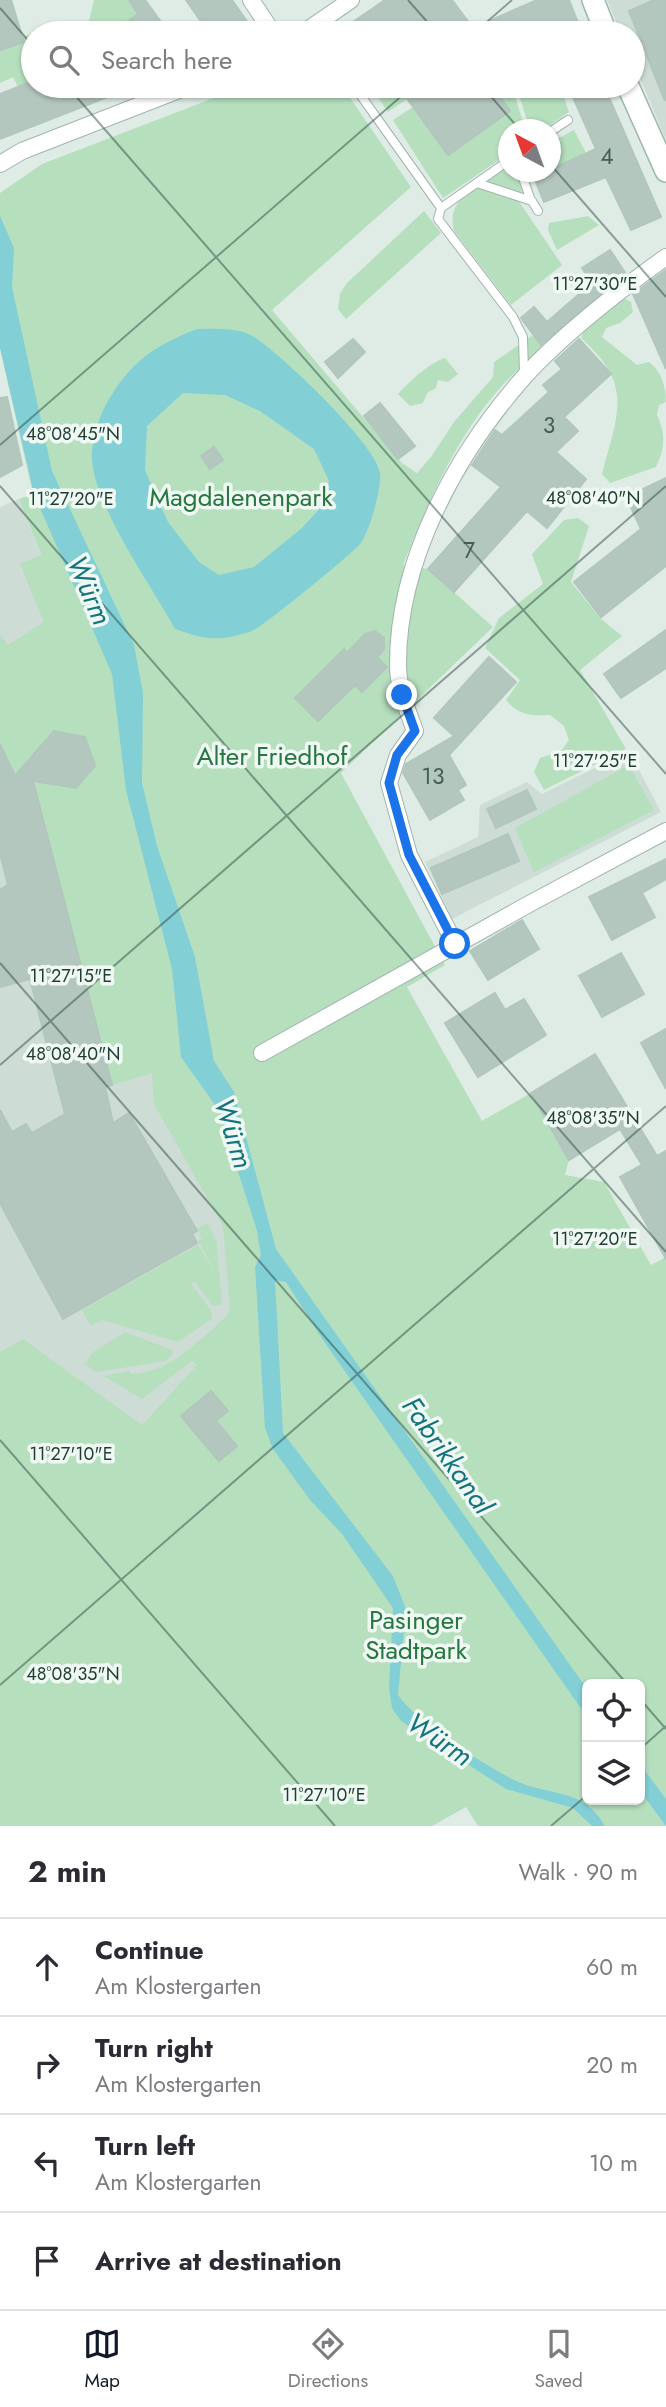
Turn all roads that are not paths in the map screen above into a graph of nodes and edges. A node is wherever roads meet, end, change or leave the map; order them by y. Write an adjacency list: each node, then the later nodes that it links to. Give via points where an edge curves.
1 (251, 0): 4 (street)
2 (351, 0): 5 (street)
3 (593, 0): 6 (main road)
4 (265, 21)
5 (324, 21)
6 (601, 21)
7 (157, 98): 12 (street)
8 (363, 98): 18 (lane)
9 (633, 98): 14 (main road)
10 (568, 120): 11 (lane)
11 (561, 125)
12 (0, 164)
13 (498, 169): 16 (lane)
14 (666, 172)
15 (525, 182): 17 (lane)
16 (477, 183): 17 (lane); 18 (lane)
17 (532, 201): 19 (lane)
18 (441, 208): 21 (lane, via 438,219 513,317 523,337)
19 (538, 211)
20 (666, 257): 21 (street, via 629,283)
21 (524, 377): 23 (street, via 446,490 416,559 399,654 402,695 415,731 397,755 389,783 409,855)
22 (666, 831): 23 (street)
23 (455, 944): 24 (street)
24 (262, 1053)

